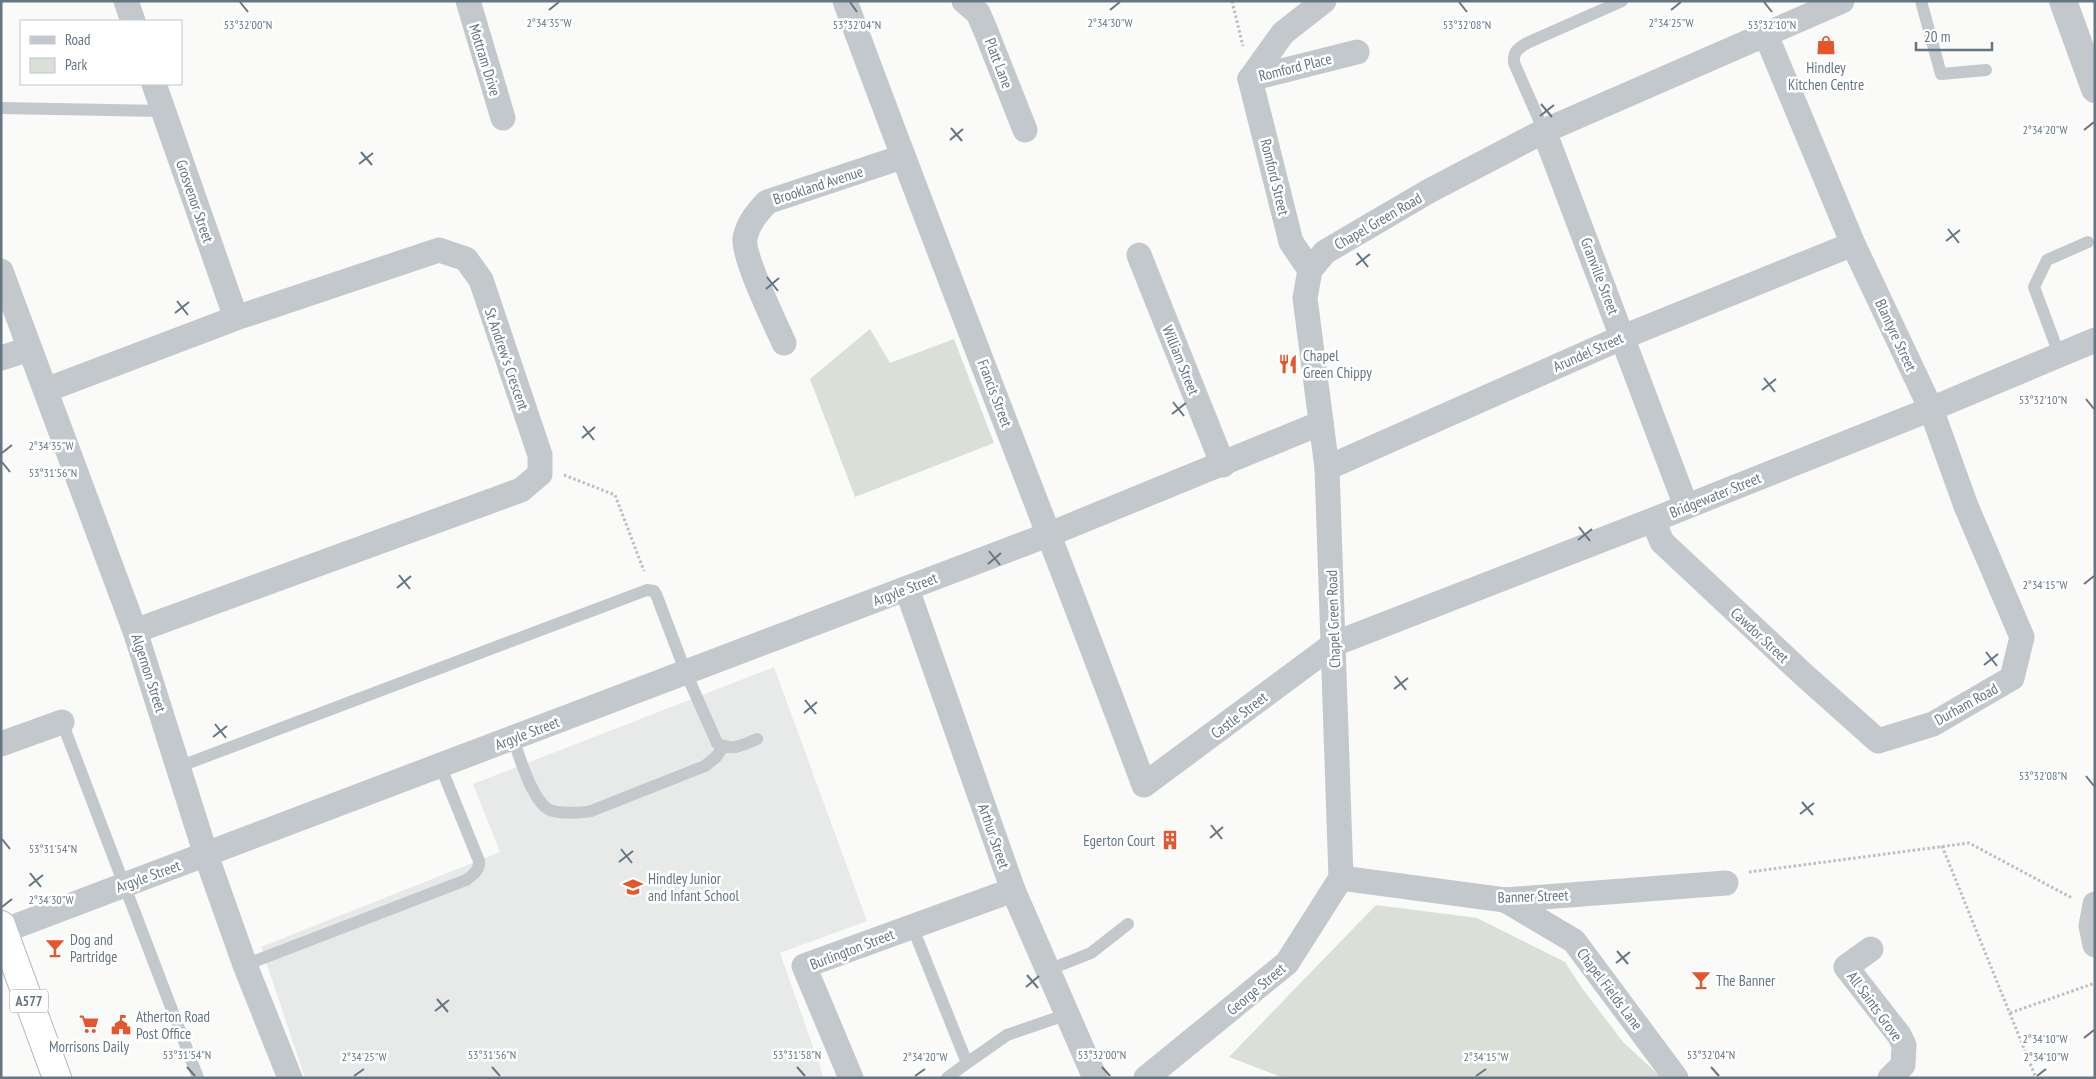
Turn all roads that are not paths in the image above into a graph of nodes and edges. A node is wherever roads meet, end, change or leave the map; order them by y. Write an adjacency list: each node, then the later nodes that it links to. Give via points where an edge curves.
1 (126, 1): 11 (street)
2 (468, 1): 20 (street, Mottram Drive)
3 (845, 1): 23 (street, Francis Street)
4 (964, 1): 21 (street, Platt Lane, via 978,13 986,29)
5 (1324, 1): 15 (street, Romford Place, via 1283,33)
6 (1622, 1): 22 (lane, via 1518,48 1514,64)
7 (1842, 1): 10 (street, Chapel Green Road)
8 (1921, 1): 14 (lane, via 1941,74)
9 (2063, 1): 17 (street)
10 (1802, 10): 12 (street, Chapel Green Road)
11 (133, 20)
12 (1766, 35): 22 (street, Chapel Green Road); 25 (street, Blantyre Street)
13 (1357, 52): 15 (street, Romford Place)
14 (1986, 70)
15 (1250, 78): 27 (street, Romford Street, via 1291,242)
16 (154, 85): 19 (street, Grosvenor Street)
17 (2095, 88)
18 (1, 108): 19 (lane)
19 (163, 111): 29 (street, Grosvenor Street)
20 (503, 118)
21 (1025, 130)
22 (1544, 131): 27 (street, Chapel Green Road, via 1388,214 1325,252); 30 (street, Granville Street)
23 (902, 157): 32 (street, Brookland Avenue, via 767,202 751,219 744,240 750,266); 43 (street, Francis Street)
24 (2088, 242): 34 (lane, via 2047,260 2034,287)
25 (1853, 244): 30 (street, Arundel Street); 37 (street, Blantyre Street)
26 (1139, 255): 39 (street, William Street)
27 (1310, 270): 38 (street, Chapel Green Road, via 1305,298)
28 (1, 271): 33 (street, Algernon Street)
29 (236, 318): 36 (street, St Andrew's Crescent); 45 (street, St Andrew's Crescent, via 439,250 466,259 481,280 540,455 540,474 521,490)
30 (1623, 337): 40 (street, Arundel Street); 41 (street, Granville Street)
31 (2095, 340): 34 (street, Bridgewater Street)
32 (784, 343)
33 (29, 349): 35 (street); 36 (street, Algernon Street)
34 (2059, 354): 37 (street, Bridgewater Street)
35 (1, 358)
36 (46, 390): 45 (street, Algernon Street)
37 (1930, 409): 41 (street, Bridgewater Street); 46 (street, Blantyre Street, via 1966,506)
38 (1321, 423): 39 (street, Argyle Street); 40 (street, Chapel Green Road)
39 (1223, 465): 43 (street, Argyle Street)
40 (1326, 468): 47 (street, Chapel Green Road)
41 (1686, 506): 42 (street, Bridgewater Street)
42 (1653, 520): 47 (street, Bridgewater Street); 52 (street, Cawdor Street, via 1662,542)
43 (1050, 534): 44 (street, Argyle Street); 57 (street, Francis Street)
44 (908, 589): 48 (street, Argyle Street); 62 (street, Arthur Street)
45 (135, 631): 56 (street, Algernon Street)
46 (2022, 637): 52 (street, Durham Road, via 2012,678 1933,724)
47 (1334, 644): 57 (street, Castle Street); 59 (street, Chapel Green Road)
48 (686, 672): 50 (street, Argyle Street); 54 (lane, via 717,743); 56 (lane, via 656,594 651,590 633,594)
49 (62, 722): 53 (street); 61 (lane)
50 (513, 739): 54 (lane, via 538,798 549,810 580,813 705,766); 55 (street, Argyle Street)
51 (757, 740): 54 (lane, via 732,749)
52 (1878, 740)
53 (1, 744)
54 (723, 747)
55 (440, 765): 58 (street, Argyle Street); 70 (lane, via 479,861 473,875)
56 (178, 767): 58 (street, Algernon Street)
57 (1144, 785)
58 (206, 855): 61 (street, Argyle Street); 70 (street, Algernon Street)
59 (1341, 878): 63 (street, Banner Street); 81 (street, George Street, via 1287,964)
60 (1726, 883): 63 (street, Banner Street)
61 (124, 884): 67 (street, Argyle Street); 76 (lane)
62 (1013, 890): 66 (street, Burlington Street); 71 (street, Arthur Street)
63 (1504, 900): 82 (street, Chapel Fields Lane, via 1574,941)
64 (2094, 907): 68 (street, via 2091,926)
65 (1128, 924): 71 (lane, via 1091,953)
66 (912, 926): 73 (lane); 78 (street, Burlington Street, via 804,966)
67 (2, 928): 75 (highway, A577)
68 (2095, 945)
69 (1871, 949): 74 (street, All Saints Grove, via 1846,967 1904,1045 1902,1064)
70 (245, 965): 77 (street, Algernon Street)
71 (1048, 970): 72 (street, Arthur Street)
72 (1068, 1014): 73 (lane, via 1007,1036); 80 (street, Arthur Street)
73 (967, 1063): 79 (lane)
74 (1896, 1076)
75 (57, 1078)
76 (198, 1078)
77 (290, 1078)
78 (851, 1078)
79 (947, 1078)
80 (1095, 1078)
81 (1146, 1078)
82 (1676, 1078)

